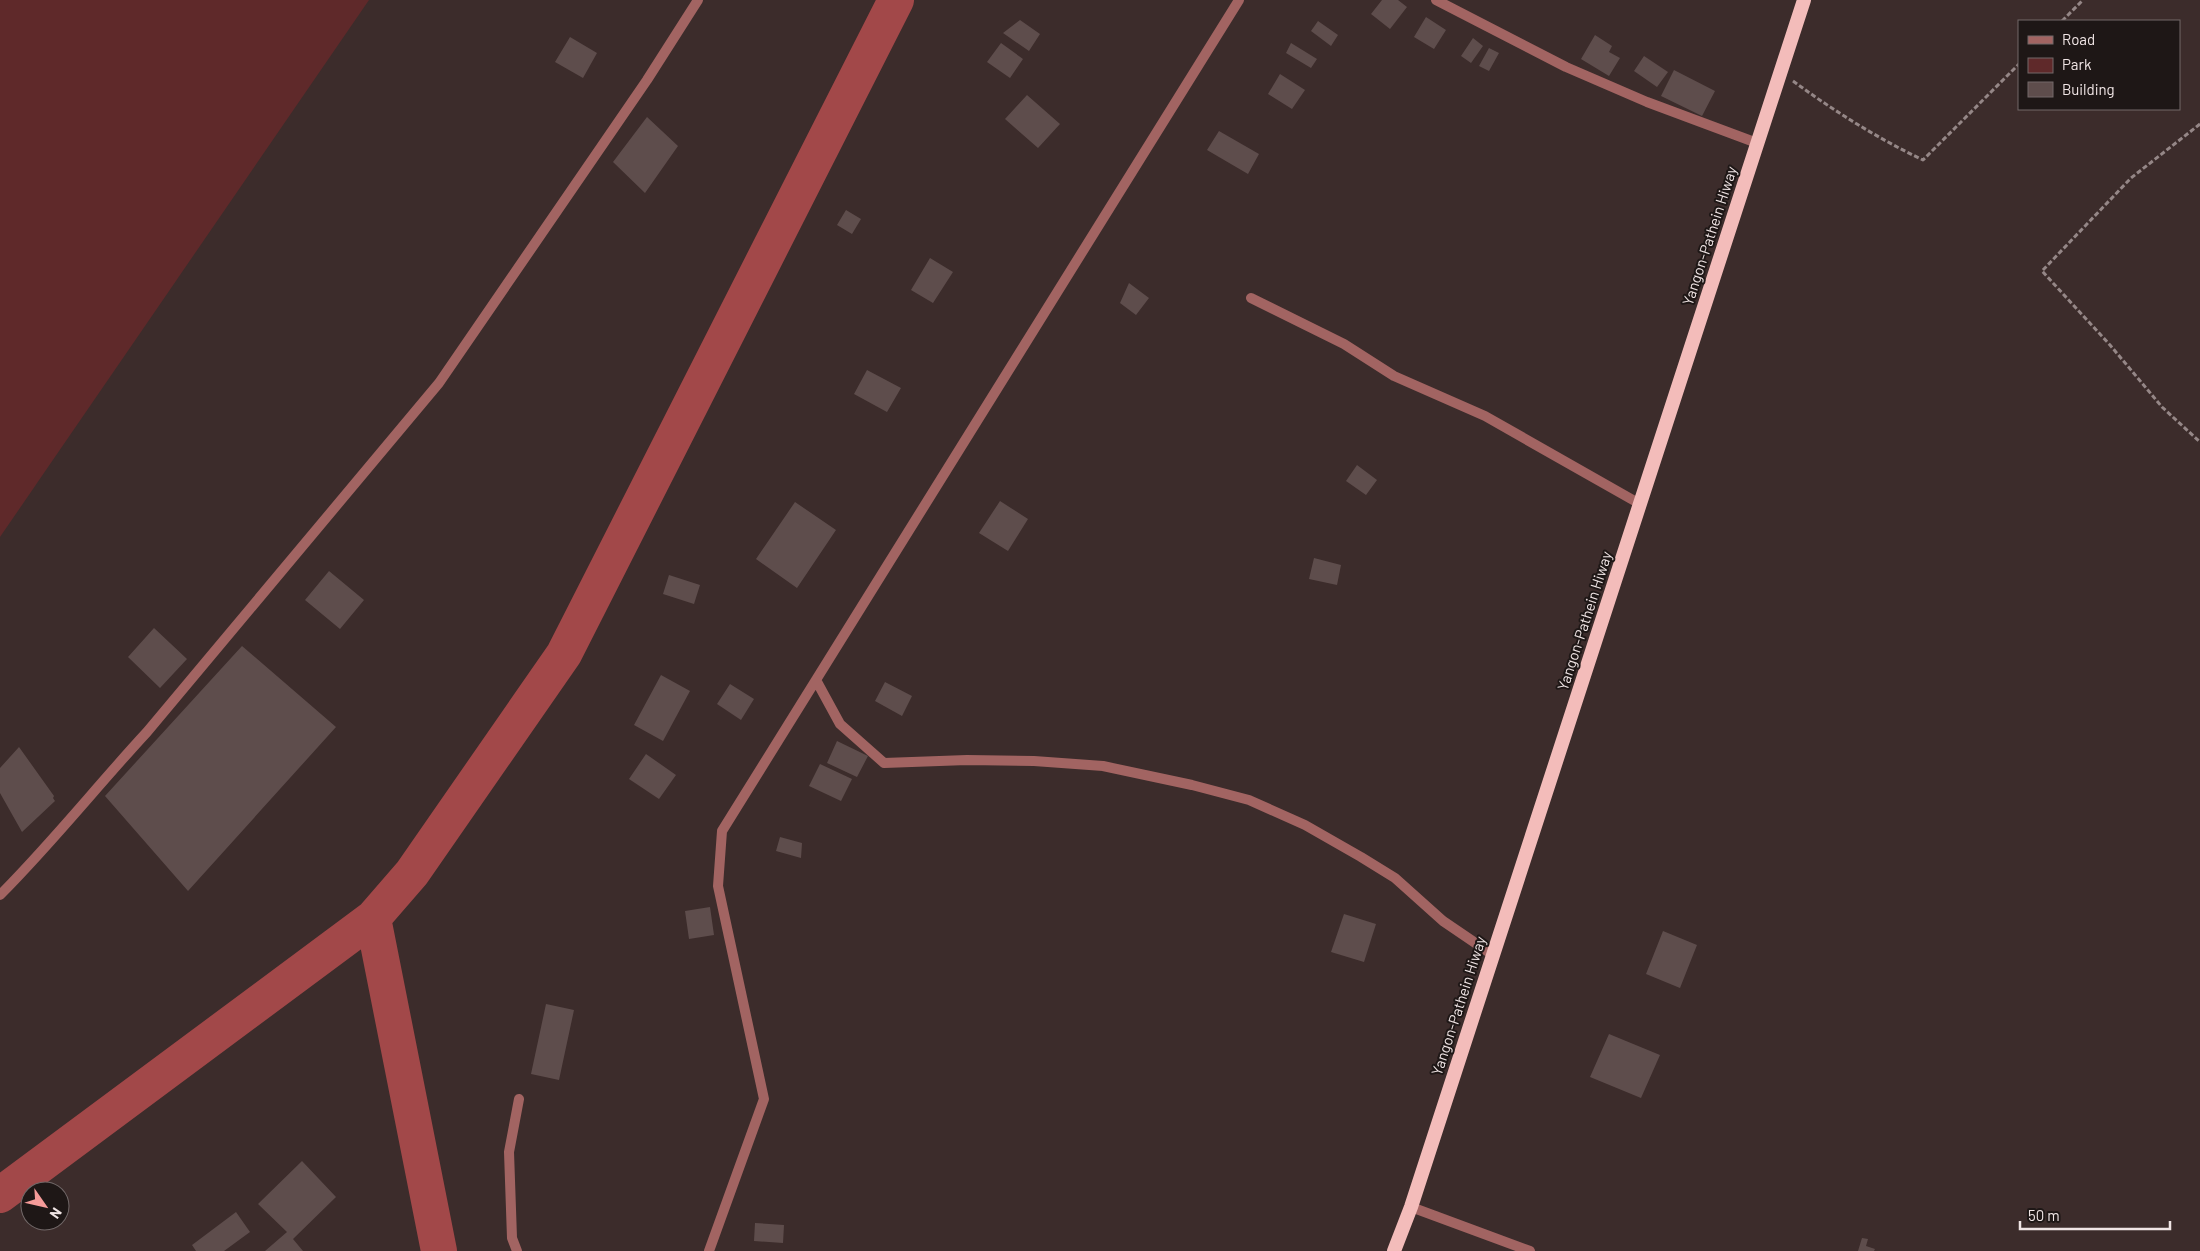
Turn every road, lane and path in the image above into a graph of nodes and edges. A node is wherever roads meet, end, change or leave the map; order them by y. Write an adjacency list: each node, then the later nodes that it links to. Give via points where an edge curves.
1 (698, 0): 15 (street, via 647,80 439,383 148,732 42,853)
2 (1239, 0): 14 (street)
3 (1436, 0): 10 (street, via 1566,67 1647,102)
4 (1804, 0): 8 (highway, Yangon-Pathein Hiway)
5 (2082, 0): 6 (path)
6 (2063, 20)
7 (2018, 65): 8 (path, via 1923,160 1833,110)
8 (1781, 71): 10 (highway, Yangon-Pathein Hiway)
9 (2200, 124): 12 (path, via 2130,178 2042,271 2110,344 2162,407)
10 (1757, 143): 13 (highway, Yangon-Pathein Hiway)
11 (1251, 298): 13 (street, via 1344,344 1394,376 1485,416)
12 (2200, 442)
13 (1640, 504): 16 (highway, Yangon-Pathein Hiway)
14 (816, 680): 16 (street, via 840,724 884,762 986,760 1103,766 1249,800 1305,825 1395,878 1443,921); 20 (street, via 722,831 718,886 764,1099)
15 (0, 895)
16 (1493, 955): 18 (highway, Yangon-Pathein Hiway)
17 (519, 1099): 19 (street, via 509,1152 512,1238)
18 (1410, 1207): 21 (highway, Yangon-Pathein Hiway); 22 (street)
19 (517, 1251)
20 (708, 1251)
21 (1394, 1251)
22 (1530, 1251)

